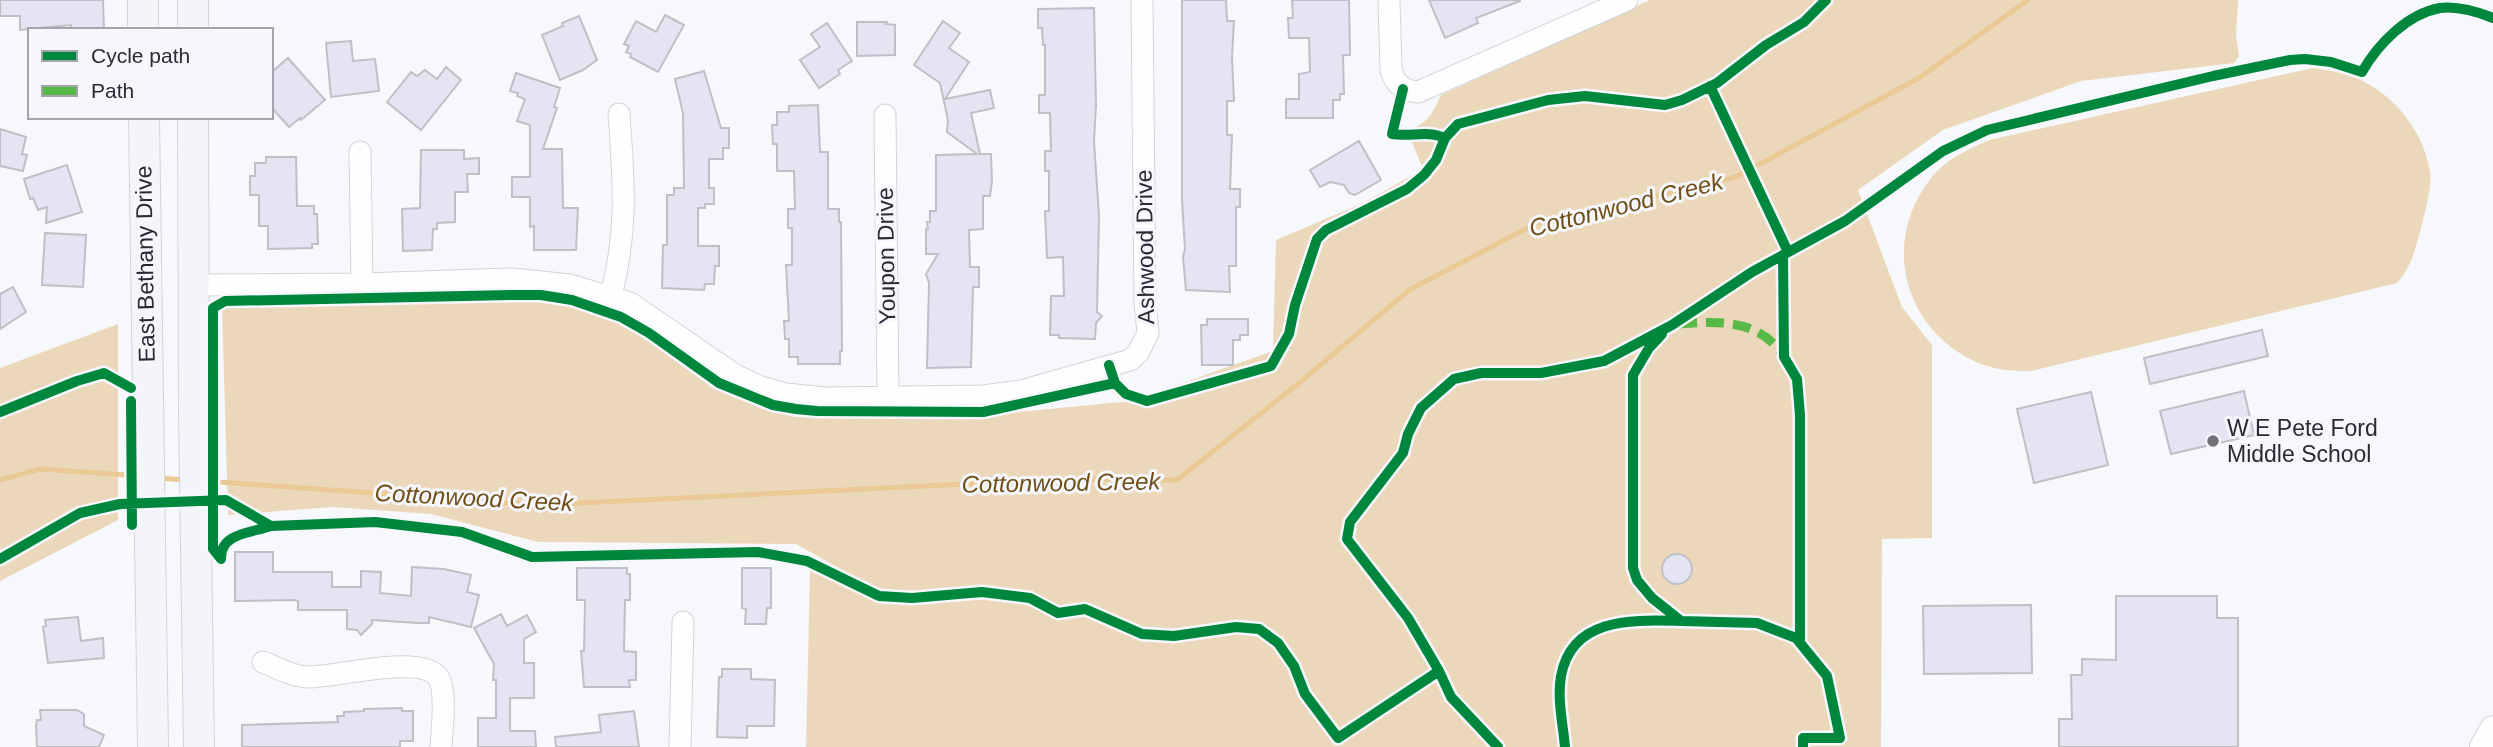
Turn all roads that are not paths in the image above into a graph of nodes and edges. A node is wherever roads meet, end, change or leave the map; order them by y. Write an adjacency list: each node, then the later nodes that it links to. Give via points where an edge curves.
1 (143, 0): 6 (main road)
2 (192, 0): 7 (main road)
3 (1142, 0): 16 (street, Ashwood Drive, via 1148,322 1144,343 1130,360 1021,391)
4 (1389, 0): 5 (street, via 1391,70 1397,84 1411,91 1426,90)
5 (1627, 0)
6 (143, 28)
7 (193, 28)
8 (619, 114): 15 (street, via 624,214)
9 (885, 115): 16 (street, Youpon Drive)
10 (144, 119): 20 (main road, East Bethany Drive)
11 (193, 119): 14 (main road, East Bethany Drive)
12 (360, 152): 13 (street)
13 (362, 284): 14 (street, Ashwood Drive); 15 (street, Ashwood Drive, via 512,279 570,285)
14 (194, 285): 21 (main road, East Bethany Drive)
15 (611, 296): 16 (street, Ashwood Drive, via 630,303 735,375 761,387 806,397)
16 (888, 397)
17 (683, 622): 23 (street)
18 (263, 662): 22 (street, via 307,677 365,669 420,667 432,672 443,687)
19 (2493, 729): 24 (street)
20 (153, 747)
21 (199, 747)
22 (441, 747)
23 (680, 747)
24 (2483, 747)

